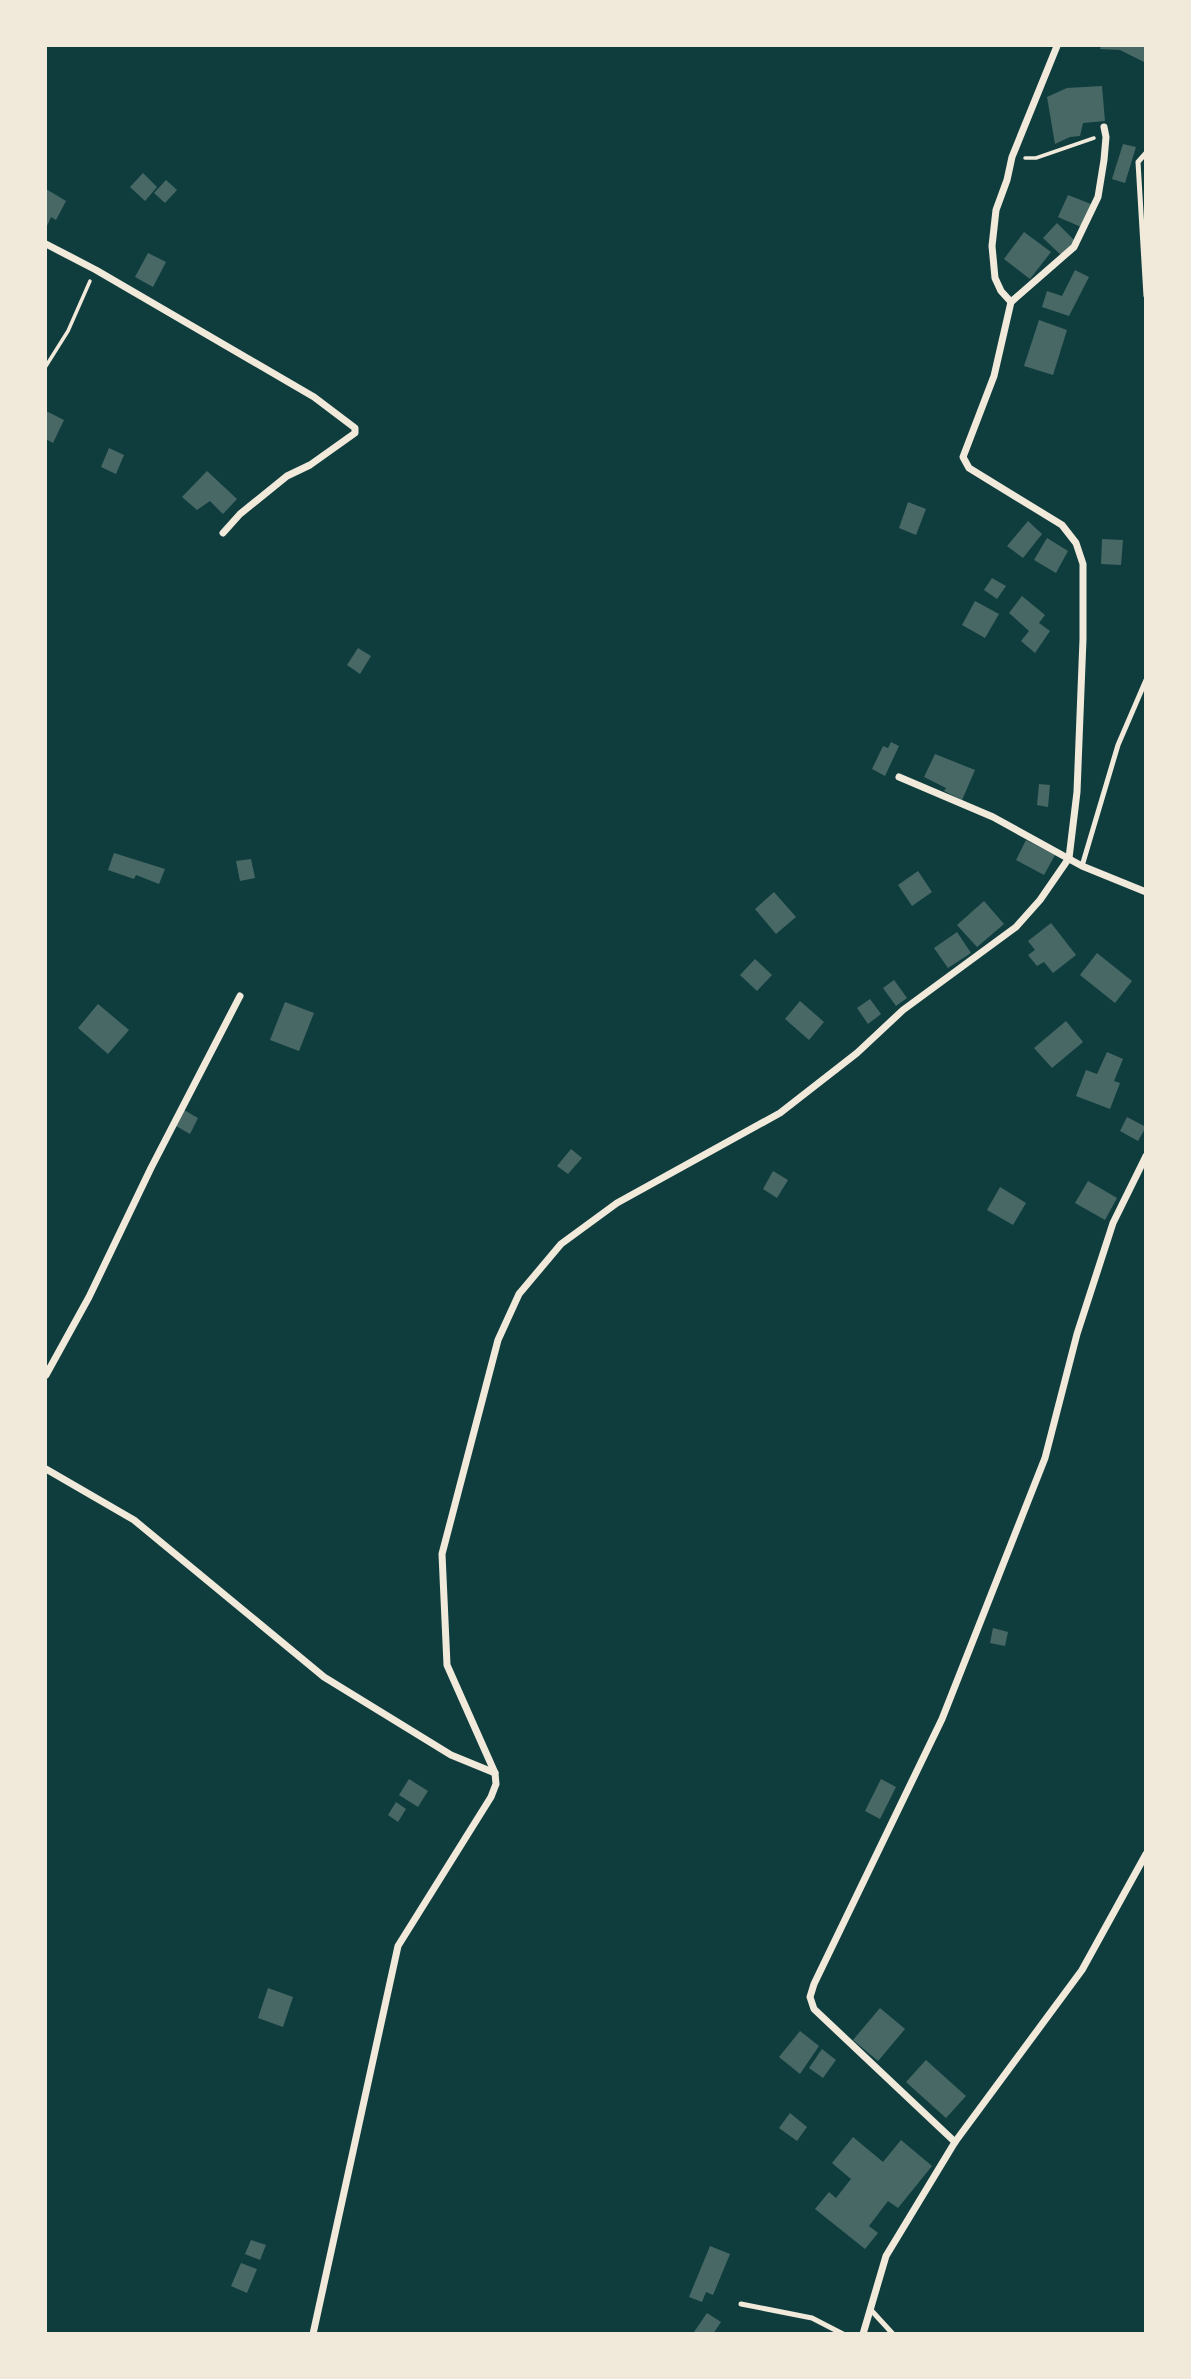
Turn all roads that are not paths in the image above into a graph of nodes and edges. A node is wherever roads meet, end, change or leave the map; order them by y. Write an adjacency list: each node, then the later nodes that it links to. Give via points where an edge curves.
1 (1058, 46): 6 (street, via 1012,157 996,210 995,278)
2 (1104, 127): 6 (street, via 1098,197 1074,247)
3 (1146, 153): 5 (lane, via 1138,162)
4 (46, 244): 7 (street, via 314,397 355,428 355,433 250,505)
5 (1146, 296)
6 (1011, 302): 10 (street, via 994,376 964,457 969,468 1062,526 1076,543 1083,564 1077,792)
7 (223, 533)
8 (1146, 680): 11 (lane, via 1118,745)
9 (899, 777): 10 (street, via 993,817)
10 (1069, 859): 11 (street); 17 (street, via 1016,927 903,1010 857,1053 780,1113 617,1203 561,1244 519,1294 498,1340 442,1553 447,1665)
11 (1082, 866): 12 (street)
12 (1146, 892)
13 (240, 996): 15 (street)
14 (1146, 1156): 19 (street, via 1113,1223 1077,1334 1045,1458 942,1719 810,1997 814,2009)
15 (46, 1375)
16 (46, 1469): 17 (street, via 134,1520 324,1677 451,1755)
17 (495, 1773): 22 (street, via 491,1797 398,1946)
18 (1146, 1854): 19 (street, via 1082,1970)
19 (955, 2142): 21 (street, via 886,2256)
20 (741, 2304): 23 (lane, via 812,2318)
21 (871, 2311): 24 (street); 25 (lane)
22 (313, 2333)
23 (843, 2333)
24 (863, 2333)
25 (893, 2333)

